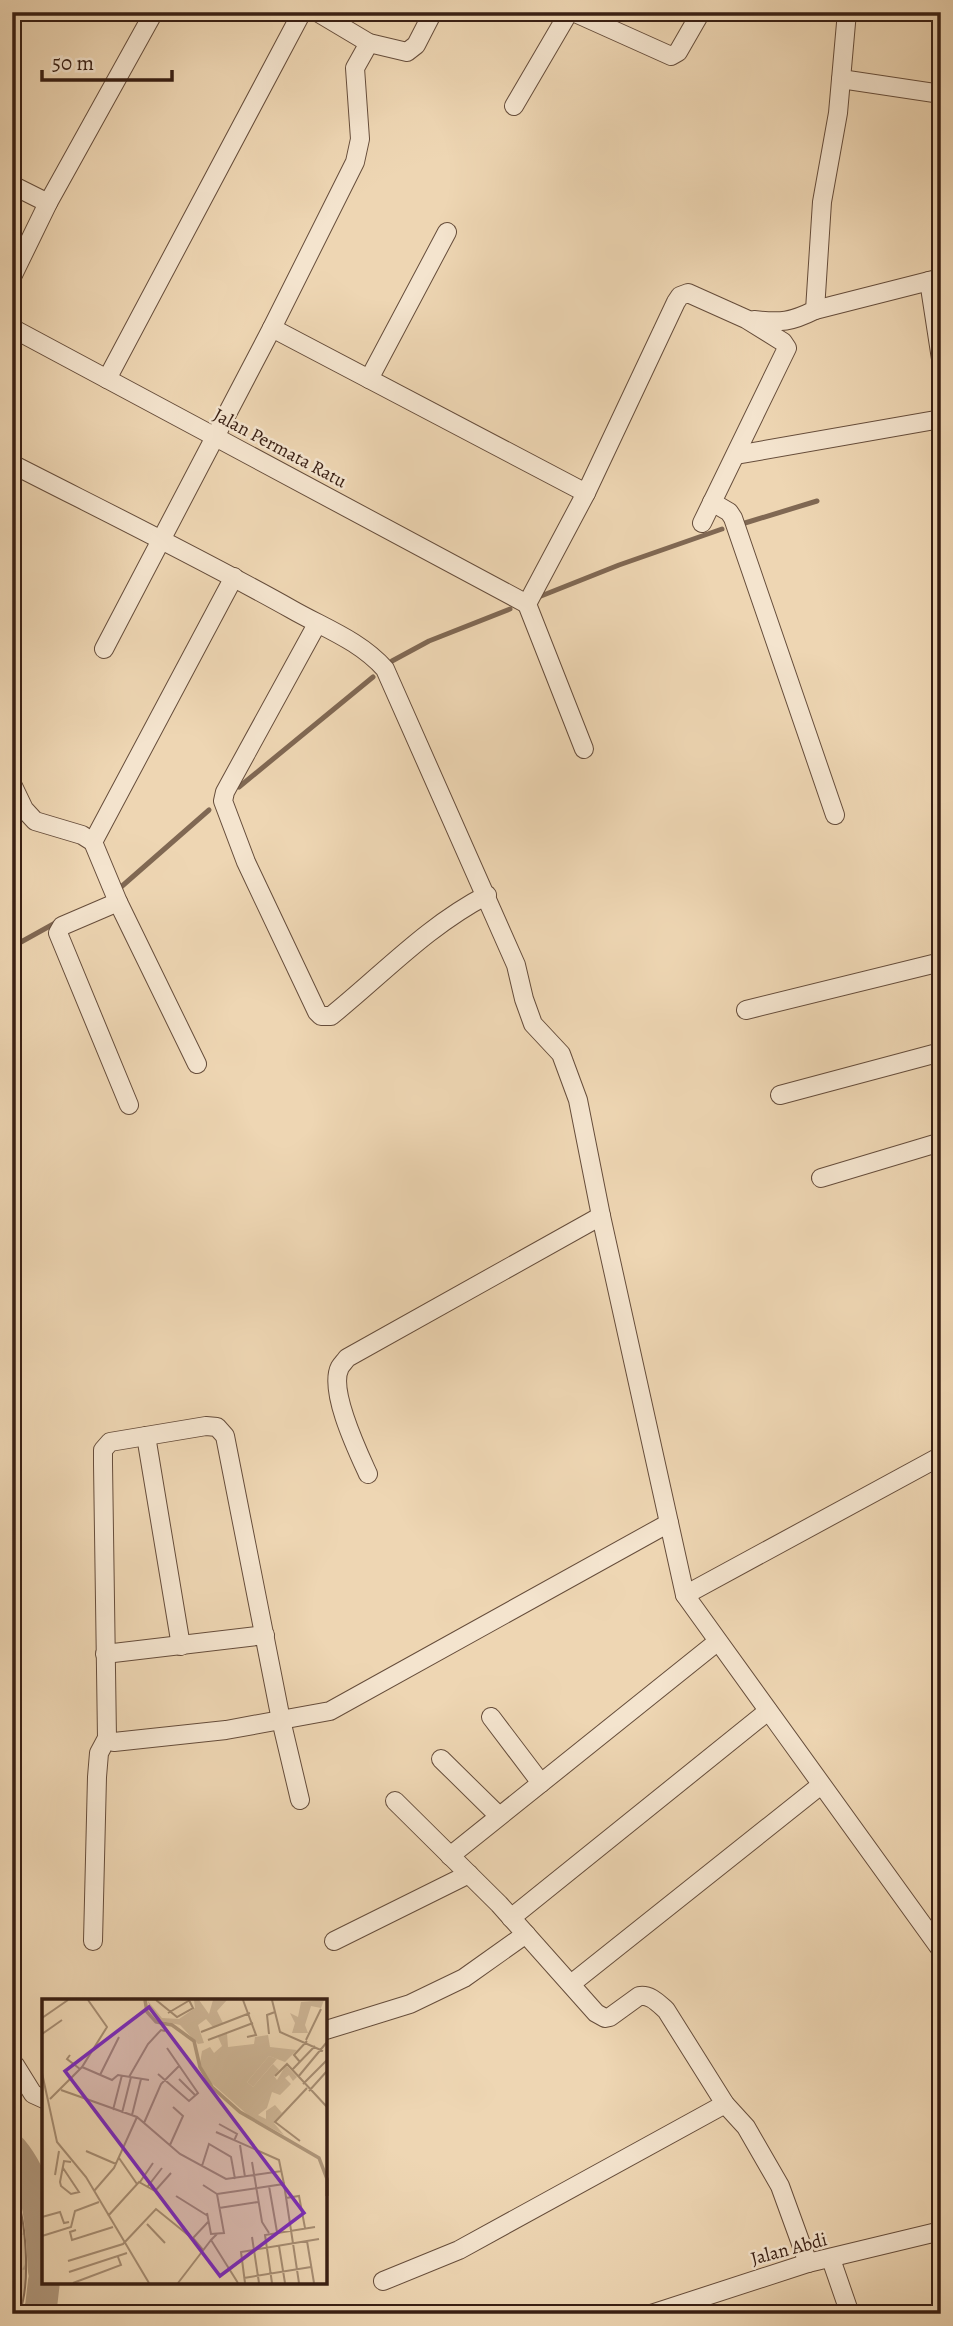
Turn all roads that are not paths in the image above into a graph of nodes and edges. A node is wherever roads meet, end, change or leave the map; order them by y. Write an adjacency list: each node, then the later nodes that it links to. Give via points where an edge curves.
1 (154, 12): 13 (street)
2 (302, 12): 22 (street)
3 (317, 12): 8 (street)
4 (433, 12): 8 (street, via 411,51)
5 (571, 12): 6 (street, via 671,56 678,52); 11 (street)
6 (701, 12)
7 (847, 12): 9 (street)
8 (369, 43): 20 (street, via 355,68 360,139 355,162)
9 (841, 79): 10 (street); 17 (street, via 822,202)
10 (941, 94)
11 (514, 106)
12 (12, 185): 13 (street)
13 (48, 204): 15 (street)
14 (447, 232): 23 (street)
15 (12, 278)
16 (935, 280): 17 (street); 21 (street)
17 (815, 310): 18 (street, via 780,323)
18 (746, 319): 26 (street, via 787,348); 28 (street, via 694,294 680,296)
19 (12, 328): 22 (street, Jalan Permata Ratu)
20 (272, 328): 23 (street); 25 (street)
21 (941, 359)
22 (107, 379): 25 (street, Jalan Permata Ratu)
23 (369, 379): 28 (street)
24 (941, 419): 26 (street)
25 (214, 436): 31 (street); 33 (street, Jalan Permata Ratu)
26 (736, 455): 29 (street)
27 (12, 464): 31 (street)
28 (586, 493): 33 (street)
29 (712, 502): 30 (street); 38 (street, via 733,518)
30 (702, 523)
31 (159, 539): 32 (street); 35 (street)
32 (234, 577): 34 (street); 39 (street)
33 (527, 604): 36 (street)
34 (317, 624): 40 (street, via 359,644 385,669); 40 (street, via 223,801 246,862 317,1012 331,1016 421,937)
35 (103, 649)
36 (584, 749)
37 (12, 784): 39 (street, via 35,821)
38 (835, 815)
39 (93, 842): 41 (street)
40 (487, 895): 50 (street, via 516,965 533,1024 561,1054 578,1100)
41 (118, 902): 45 (street); 47 (street, via 62,926 58,933)
42 (941, 962): 43 (street)
43 (746, 1010)
44 (941, 1052): 46 (street)
45 (197, 1065)
46 (780, 1095)
47 (130, 1105)
48 (941, 1142): 49 (street)
49 (821, 1178)
50 (601, 1216): 53 (street, via 347,1358 340,1367 338,1383 347,1430); 54 (street)
51 (146, 1436): 56 (street, via 206,1426 222,1430); 58 (street); 59 (street, via 110,1442 103,1450)
52 (941, 1456): 55 (street)
53 (368, 1474)
54 (669, 1522): 55 (street); 62 (street, via 330,1710)
55 (685, 1595): 57 (street)
56 (265, 1635): 58 (street); 62 (street)
57 (717, 1642): 60 (street); 65 (street)
58 (181, 1646): 59 (street)
59 (105, 1654): 63 (street)
60 (768, 1711): 66 (street); 72 (street)
61 (491, 1717): 65 (street)
62 (281, 1720): 63 (street, via 126,1741); 67 (street)
63 (107, 1738): 74 (street, via 99,1753 97,1777)
64 (441, 1759): 69 (street)
65 (541, 1783): 69 (street)
66 (821, 1785): 76 (street); 77 (street)
67 (300, 1800)
68 (394, 1801): 70 (street)
69 (499, 1816): 70 (street)
70 (450, 1856): 71 (street)
71 (469, 1874): 72 (street); 75 (street)
72 (511, 1918): 73 (street)
73 (526, 1934): 77 (street); 78 (street, via 464,1979 410,2004)
74 (93, 1941)
75 (334, 1941)
76 (941, 1950)
77 (571, 1984): 81 (street, via 605,2018 639,1996 655,2000 666,2010)
78 (327, 2030)
79 (15, 2065): 80 (street, via 33,2094)
80 (42, 2098)
81 (725, 2104): 84 (street, via 746,2127 779,2186); 85 (street, via 459,2250)
82 (941, 2231): 83 (street, Jalan Abdi)
83 (831, 2259): 84 (street, Jalan Abdi); 87 (street)
84 (808, 2263): 86 (street, Jalan Abdi)
85 (383, 2281)
86 (651, 2314)
87 (850, 2314)

